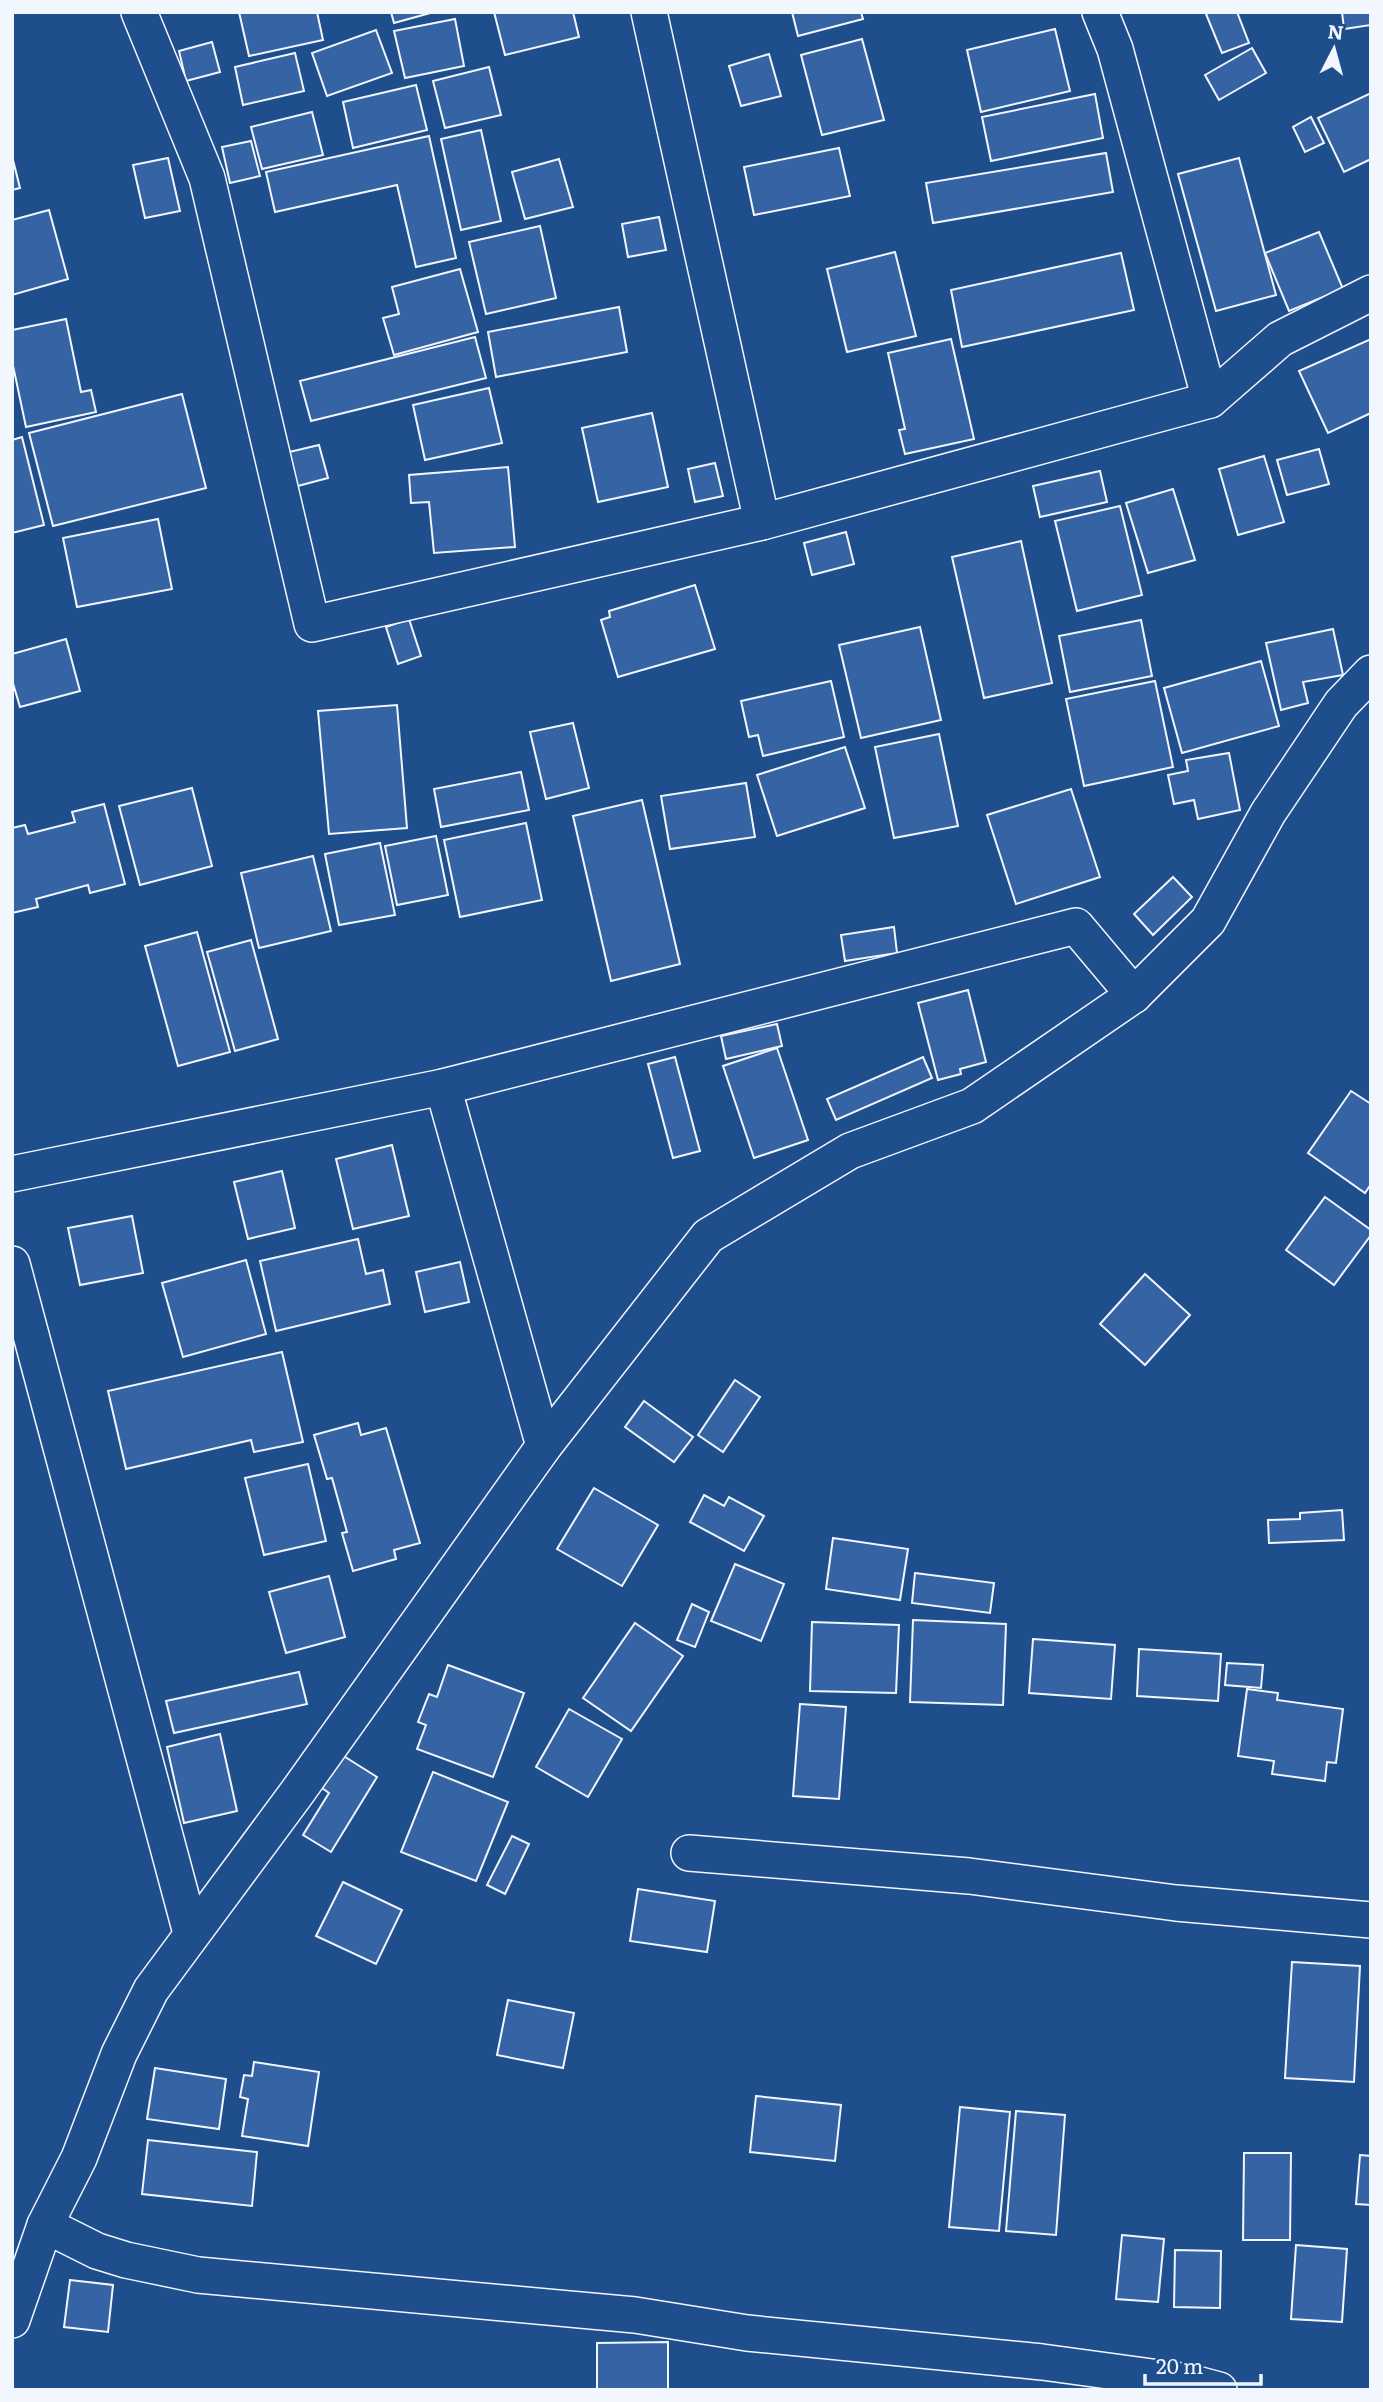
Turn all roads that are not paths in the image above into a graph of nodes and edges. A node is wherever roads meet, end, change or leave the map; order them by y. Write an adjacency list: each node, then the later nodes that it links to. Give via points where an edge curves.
1 (139, 12): 6 (street, via 207,178 312,624)
2 (649, 12): 6 (street)
3 (1100, 12): 5 (street, via 1115,49)
4 (1371, 293): 5 (street, via 1280,339)
5 (1210, 400): 6 (street)
6 (762, 522)
7 (1371, 673): 8 (street, via 1341,704 1268,813 1208,921)
8 (1134, 995): 9 (street, via 1076,926); 12 (street, via 972,1106 850,1151 708,1236)
9 (443, 1087): 10 (street); 12 (street)
10 (12, 1174)
11 (12, 1264): 15 (street)
12 (544, 1447): 15 (street)
13 (689, 1853): 14 (street, via 969,1876 1176,1903)
14 (1371, 1920)
15 (191, 1933): 16 (street, via 151,1990 119,2054 79,2158)
16 (46, 2225): 17 (street); 18 (street, via 97,2251 186,2273 635,2315 747,2333 1068,2365)
17 (12, 2320)
18 (1219, 2390)

